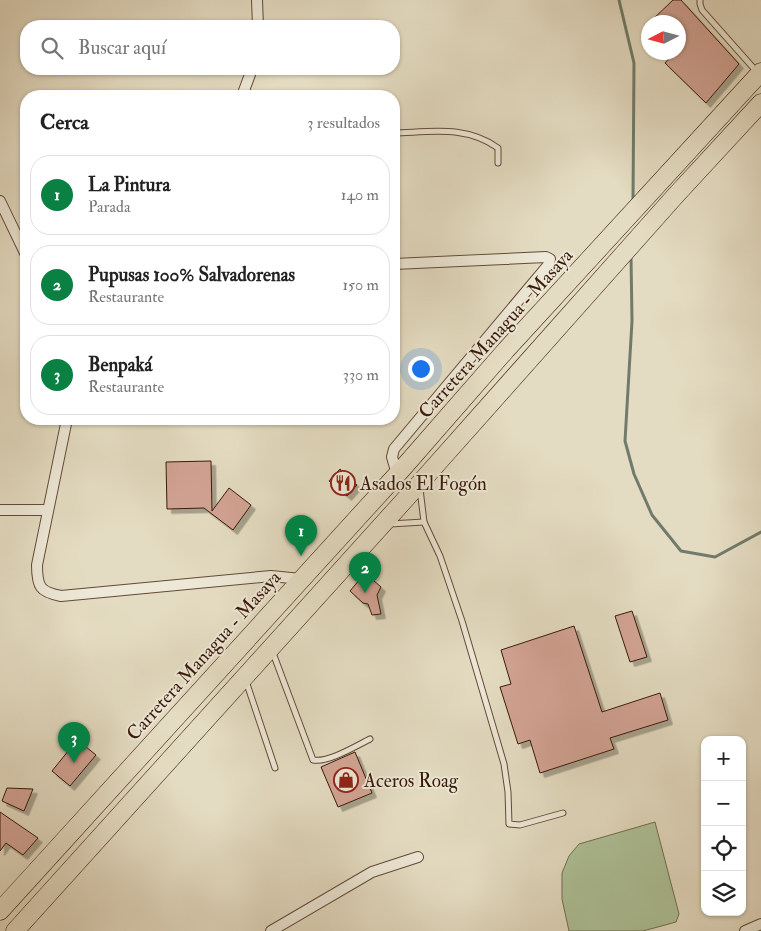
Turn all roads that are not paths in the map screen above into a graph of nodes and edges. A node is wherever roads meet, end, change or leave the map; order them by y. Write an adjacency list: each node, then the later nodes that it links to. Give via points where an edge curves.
1 (258, 0): 3 (street)
2 (700, 0): 4 (lane, via 702,10)
3 (258, 20)
4 (760, 74): 13 (highway, Carretera Managua - Masaya)
5 (250, 75): 6 (street)
6 (244, 90)
7 (761, 104): 16 (highway)
8 (400, 134): 9 (lane, via 457,131 472,134 498,148)
9 (498, 163)
10 (0, 202): 11 (street)
11 (20, 242)
12 (400, 264): 15 (street, via 550,258 549,264 394,449 392,457)
13 (446, 419): 15 (highway, Carretera Managua - Masaya); 16 (highway, via 415,466 414,475)
14 (66, 425): 18 (street)
15 (397, 474): 21 (highway, Carretera Managua - Masaya)
16 (419, 484): 19 (lane); 20 (highway)
17 (0, 510): 18 (street)
18 (48, 510): 21 (street, via 37,579 49,594 62,596 271,576)
19 (424, 522): 20 (lane); 28 (lane, via 440,556 462,621 504,764 509,824 520,825)
20 (381, 524): 21 (highway, via 353,540 326,571); 22 (highway)
21 (301, 579): 26 (highway, Carretera Managua - Masaya)
22 (271, 648): 23 (highway); 24 (lane, via 313,760 327,759)
23 (244, 677): 25 (lane); 27 (highway)
24 (370, 739)
25 (275, 768)
26 (103, 796): 27 (highway, via 102,810 115,815); 29 (highway, Carretera Managua - Masaya)
27 (121, 812): 30 (highway)
28 (563, 813)
29 (79, 824): 30 (highway, via 86,819 100,825 101,833); 32 (highway, Carretera Managua - Masaya)
30 (97, 840): 34 (highway)
31 (418, 857): 35 (street, via 372,872)
32 (0, 911)
33 (761, 924): 36 (street)
34 (15, 931)
35 (271, 931)
36 (745, 931)

